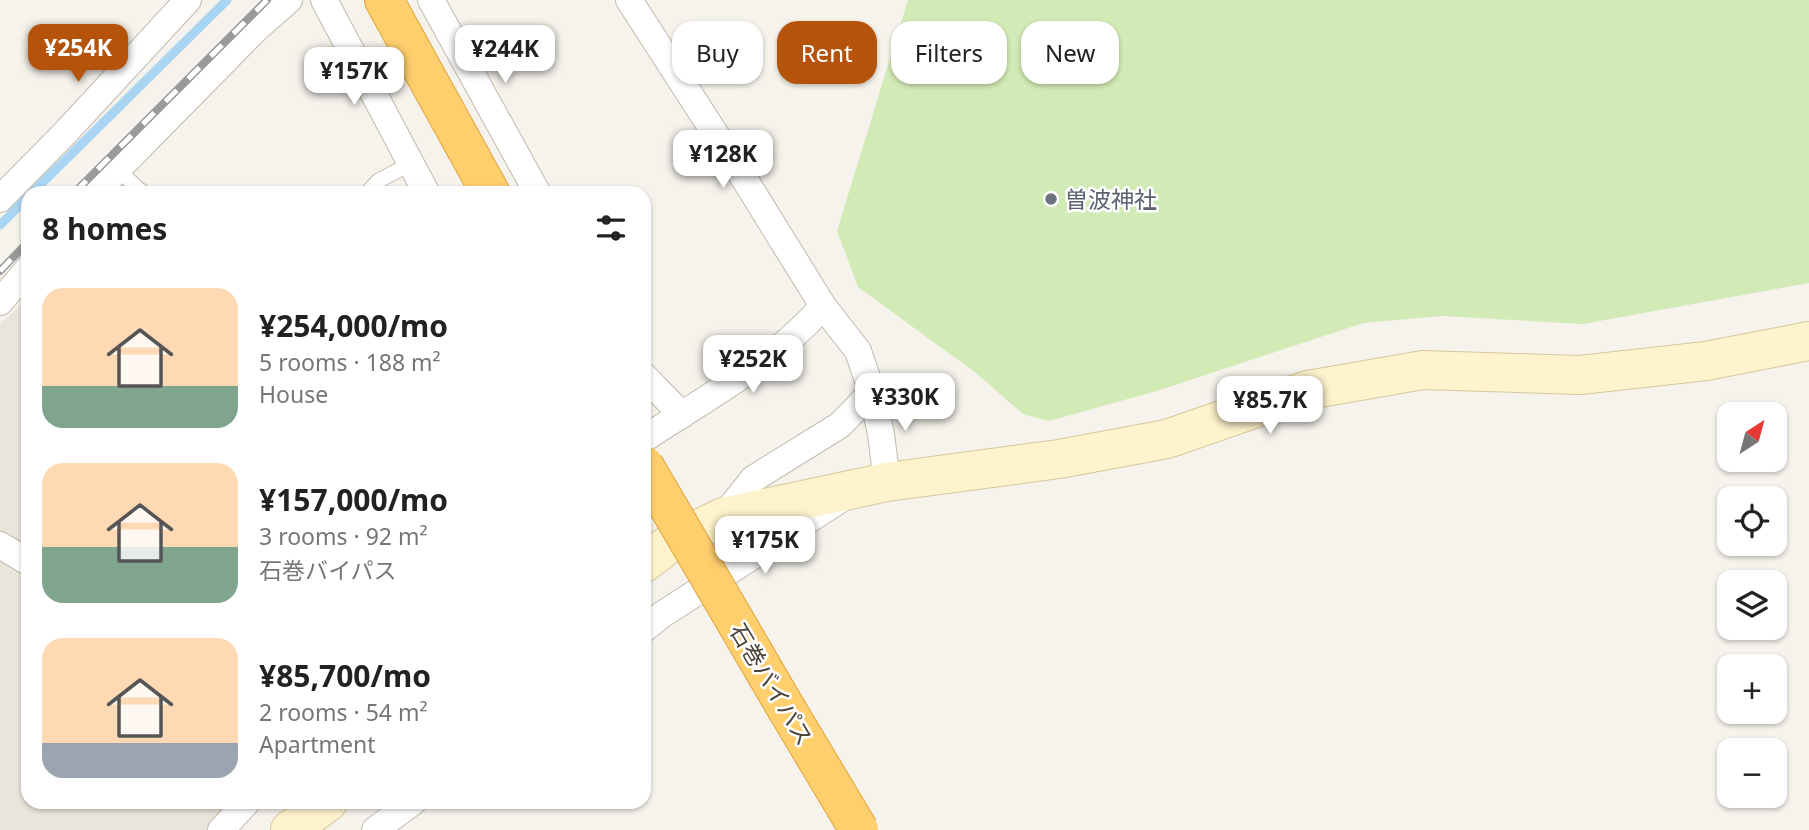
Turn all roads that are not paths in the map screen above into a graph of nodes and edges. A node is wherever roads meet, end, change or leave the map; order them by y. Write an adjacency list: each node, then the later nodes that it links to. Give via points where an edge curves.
1 (188, 0): 15 (street)
2 (289, 0): 8 (street)
3 (324, 0): 7 (street)
4 (384, 0): 13 (highway)
5 (431, 0): 14 (street)
6 (629, 0): 18 (street)
7 (411, 164): 11 (lane); 12 (street)
8 (118, 169): 9 (street); 10 (lane)
9 (102, 186)
10 (134, 186)
11 (374, 186)
12 (423, 186)
13 (487, 186)
14 (534, 186)
15 (0, 199)
16 (21, 277): 17 (street)
17 (0, 302)
18 (823, 306): 21 (street, via 858,351); 22 (street, via 761,362)
19 (1809, 341): 25 (street, via 1706,361 1580,375 1423,370 1308,390 1167,439)
20 (651, 383): 22 (street)
21 (872, 392): 25 (street, via 881,434); 26 (street, via 840,425 753,479)
22 (682, 415): 23 (street)
23 (651, 435)
24 (651, 477): 37 (highway, 石巻バイパス, bridge)
25 (874, 485): 26 (street); 30 (street)
26 (723, 517): 29 (street, via 671,542)
27 (0, 545): 28 (street)
28 (21, 558)
29 (651, 558)
30 (651, 623)
31 (240, 809): 34 (street)
32 (318, 809): 35 (street)
33 (404, 809): 36 (street)
34 (221, 830)
35 (290, 830)
36 (375, 830)
37 (859, 830)

